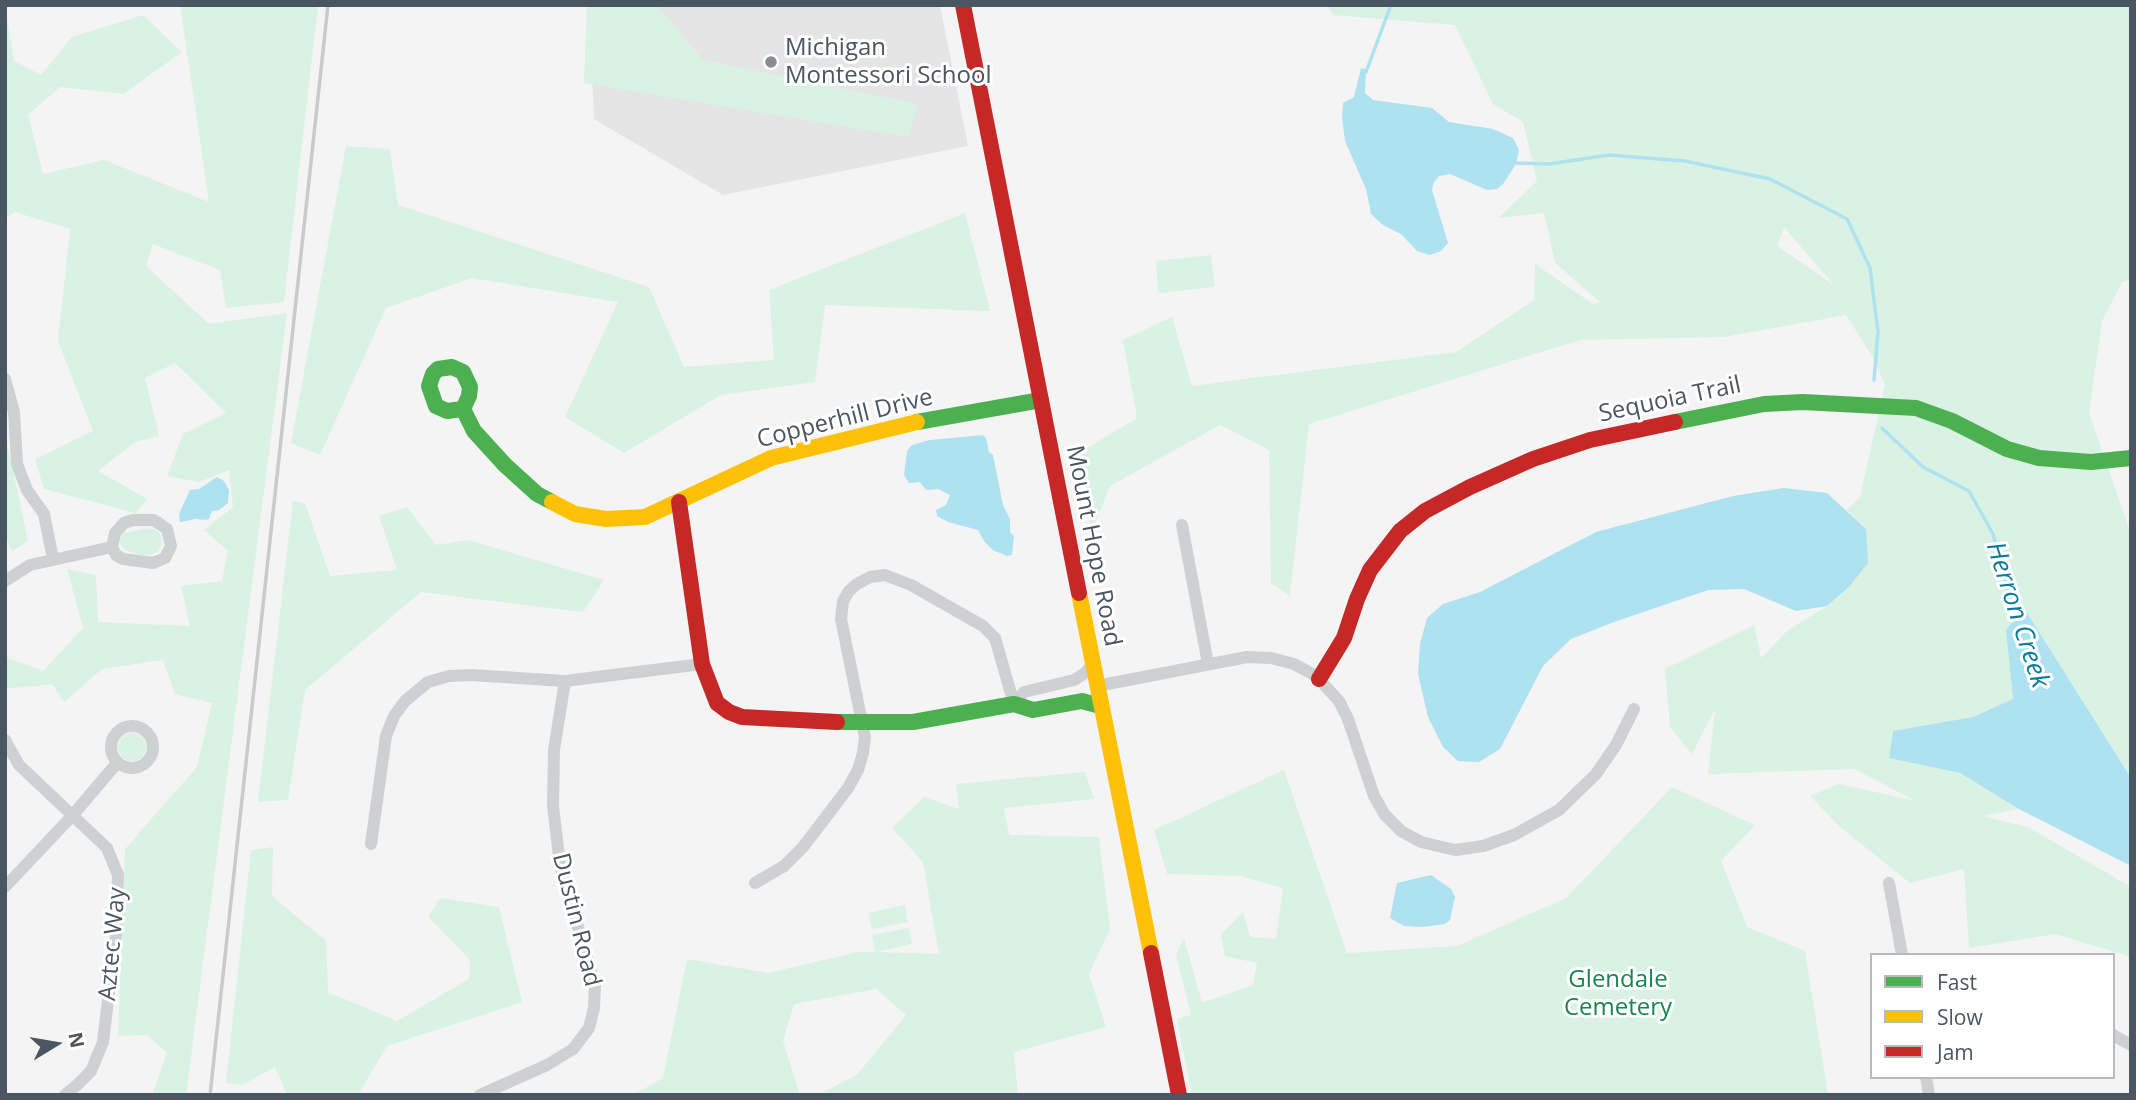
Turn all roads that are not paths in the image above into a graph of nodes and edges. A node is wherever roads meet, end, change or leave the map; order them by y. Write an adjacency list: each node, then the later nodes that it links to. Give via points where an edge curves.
1 (963, 5): 3 (street, Mount Hope Road)
2 (5, 379): 9 (street, via 14,412 17,464 27,490 44,514)
3 (1041, 400): 6 (street, Copperhill Drive, via 894,426 771,457); 12 (street, Mount Hope Road)
4 (463, 409): 6 (street, Copperhill Drive, via 474,431 505,465 537,494 575,514 606,519 645,517)
5 (2131, 458): 14 (street, Sequoia Trail, via 2091,463 2039,458 2000,446 1916,408 1804,402 1764,404 1590,440 1470,487 1425,511 1400,531 1370,570 1344,638)
6 (679, 502): 11 (street)
7 (1182, 525): 13 (street)
8 (112, 547): 8 (street, via 123,559 153,563 167,556 171,540 159,522 133,520 117,529); 9 (street)
9 (53, 559): 10 (street, via 30,565)
10 (5, 580)
11 (702, 664): 15 (street); 20 (street, via 716,703 742,718)
12 (1093, 664): 16 (street, Mount Hope Road); 17 (street, via 1074,680 1024,692)
13 (1208, 664): 14 (street, via 1271,658 1294,664); 16 (street)
14 (1319, 679): 19 (street, via 1344,710 1385,815 1411,837 1444,849 1499,841 1559,810 1607,760)
15 (565, 681): 24 (street, via 449,676 428,682 405,701 386,736); 32 (street, Dustin Road, via 554,750 553,806 559,866 595,986 594,1009 589,1028 573,1049)
16 (1097, 686): 18 (street, Mount Hope Road)
17 (1014, 704): 18 (street, via 1033,710 1082,701); 20 (street, via 913,722); 20 (street, via 995,638 983,626 911,584 885,575 870,577 843,601 841,619)
18 (1100, 706): 33 (street, Mount Hope Road)
19 (1634, 709)
20 (863, 724): 25 (street, via 863,753 848,788 794,857)
21 (5, 740): 23 (street, Aztec Way, via 19,765)
22 (117, 763): 23 (street)
23 (72, 816): 27 (street); 31 (street, Aztec Way, via 107,848 117,867 119,890 103,1042 91,1071)
24 (371, 844)
25 (755, 883)
26 (1889, 884): 28 (street)
27 (5, 887)
28 (1902, 953)
29 (2115, 1036): 30 (street)
30 (2131, 1045)
31 (65, 1095)
32 (480, 1095)
33 (1178, 1095)

